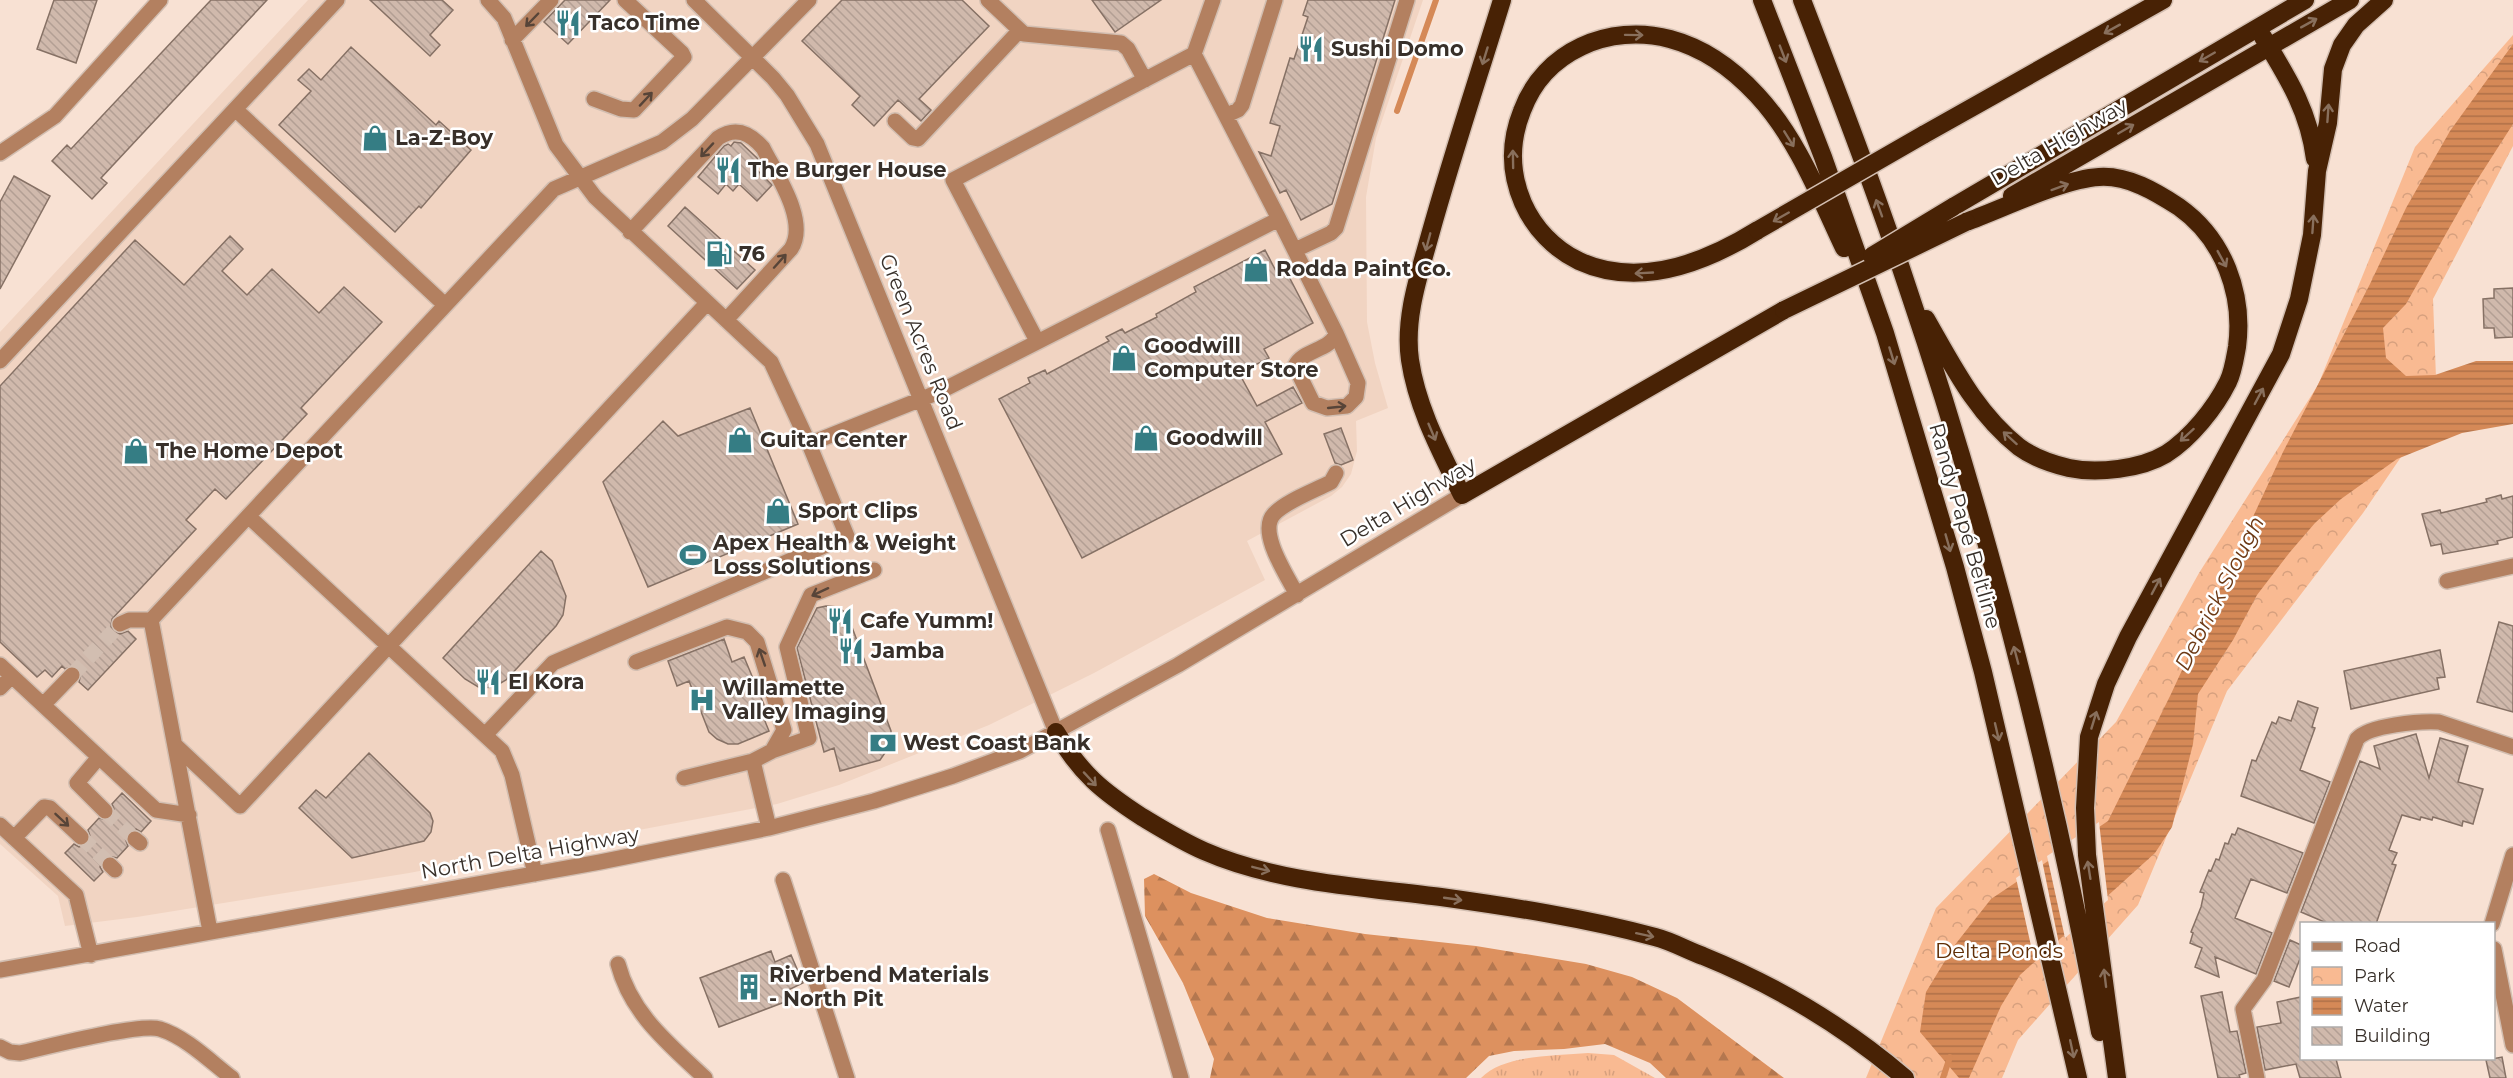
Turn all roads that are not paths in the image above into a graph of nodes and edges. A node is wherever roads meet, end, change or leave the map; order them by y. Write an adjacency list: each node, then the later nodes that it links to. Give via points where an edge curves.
1 (160, 0): 30 (street, via 55,116)
2 (337, 0): 27 (street)
3 (551, 0): 21 (street, one-way to 21)
4 (625, 0): 26 (street, one-way to 4, via 621,110 634,110 684,57)
5 (694, 0): 24 (street, Green Acres Road)
6 (809, 0): 24 (street)
7 (988, 0): 20 (street)
8 (1213, 0): 23 (street)
9 (1275, 0): 28 (street, via 1242,105)
10 (1407, 0): 36 (street, via 1336,228)
11 (1502, 0): 49 (highway, one-way to 49, via 1438,208 1416,287 1409,333 1409,359 1417,392)
12 (1762, 0): 43 (highway, Randy Papé Beltline, one-way to 43)
13 (1802, 0): 37 (highway, Randy Papé Beltline, one-way to 13)
14 (2163, 0): 43 (highway, one-way to 43, bridge, via 1923,135 1758,230 1701,261 1655,272 1610,271 1590,266 1552,244 1537,228 1518,190 1513,170 1514,137 1530,92 1540,77 1581,45 1623,34 1671,39 1726,67 1758,96 1798,152)
15 (2305, 0): 19 (highway, Delta Highway)
16 (2350, 0): 22 (highway, Delta Highway, one-way to 16)
17 (2384, 0): 31 (highway, one-way to 17, via 2328,123 2333,69 2342,45 2358,23)
18 (498, 3): 21 (street)
19 (2258, 28): 22 (highway); 40 (highway, Delta Highway, one-way to 40, bridge)
20 (1019, 31): 25 (street, via 1121,43); 29 (street, via 918,139)
21 (513, 40): 32 (street, via 556,145)
22 (2268, 45): 31 (highway, via 2307,116); 34 (highway, Delta Highway, one-way to 22)
23 (1194, 54): 25 (street); 28 (street)
24 (753, 57): 32 (street, via 673,135); 46 (street, Green Acres Road, via 787,95 817,144)
25 (1145, 80): 44 (street, via 953,180)
26 (594, 99)
27 (235, 109): 39 (street); 45 (street)
28 (1227, 116): 33 (street)
29 (895, 121)
30 (0, 153)
31 (2317, 171): 99 (highway, one-way to 31, via 2087,855 2089,737 2114,667 2281,354 2299,299 2312,234)
32 (580, 178): 35 (street); 39 (street, via 551,191)
33 (1279, 219): 36 (street); 44 (street)
34 (1966, 222): 37 (highway, one-way to 37, via 2068,183 2098,177 2140,185 2185,212 2218,251 2229,271 2238,305 2240,322 2229,381 2213,406 2166,454 2147,462 2107,471 2084,471 2035,457 1990,420 1975,402); 40 (highway, Delta Highway, bridge)
35 (630, 232): 38 (street); 41 (street, one-way to 35, via 791,249 796,236 795,214 758,142 741,131 718,138)
36 (1295, 250): 42 (street)
37 (1908, 289): 98 (highway, Randy Papé Beltline, one-way to 37, via 2083,939 2021,676 1983,534)
38 (707, 303): 41 (street); 57 (street)
39 (445, 305): 50 (street)
40 (1784, 310): 49 (highway, Delta Highway)
41 (726, 320): 47 (street, via 771,362)
42 (1336, 333): 42 (street, one-way to 42, via 1333,340 1301,358 1295,366 1313,403 1326,408 1347,406 1358,392 1358,383)
43 (1885, 333): 97 (highway, Randy Papé Beltline, one-way to 97, via 1983,672)
44 (1037, 341): 46 (street)
45 (0, 361)
46 (921, 400): 47 (street); 64 (street, Green Acres Road)
47 (809, 444): 65 (street, via 847,536 553,663)
48 (1336, 473): 54 (street, via 1331,482 1275,512 1268,524 1271,544)
49 (1462, 495): 54 (street, Delta Highway)
50 (248, 516): 55 (street); 57 (street)
51 (2513, 566): 53 (street)
52 (874, 570): 68 (street, one-way to 68, via 811,595 787,646 808,738)
53 (2447, 581)
54 (1297, 595): 64 (street, Delta Highway)
55 (151, 620): 56 (street); 66 (street)
56 (120, 624)
57 (389, 647): 65 (street); 66 (street, via 240,806)
58 (636, 662): 68 (street, one-way to 58, via 784,730 758,642 747,632 727,627)
59 (0, 665): 61 (street)
60 (72, 675): 63 (street)
61 (12, 676): 62 (street); 63 (street)
62 (0, 688)
63 (43, 705): 69 (street)
64 (1056, 732): 75 (street, North Delta Highway, via 1020,751 953,776); 96 (highway, one-way to 96, via 1072,759 1097,786 1160,828 1204,851 1284,875 1501,905 1656,937 1769,985 1814,1010)
65 (485, 735): 80 (street, via 508,762)
66 (175, 745): 73 (street)
67 (2513, 747): 100 (street, via 2433,721 2367,731 2357,739 2264,980 2243,1009)
68 (772, 751): 70 (street)
69 (99, 758): 72 (street, via 77,783); 73 (street, via 156,810)
70 (753, 762): 71 (street); 75 (street)
71 (684, 778)
72 (105, 811)
73 (189, 815): 83 (street)
74 (0, 825): 78 (street)
75 (769, 828): 80 (street, North Delta Highway)
76 (1108, 830): 95 (street)
77 (81, 837): 78 (street, one-way to 77, via 44,807 50,808)
78 (14, 838): 84 (street, via 76,895)
79 (2513, 855): 82 (street)
80 (534, 874): 83 (street, North Delta Highway)
81 (783, 880): 94 (street)
82 (2493, 922)
83 (210, 931): 84 (street, North Delta Highway)
84 (91, 954): 87 (street, North Delta Highway)
85 (2495, 959): 88 (street)
86 (618, 964): 93 (street, via 632,999 649,1025)
87 (0, 970)
88 (2513, 1045)
89 (0, 1047): 90 (street)
90 (20, 1053): 91 (street); 92 (street, via 135,1029 159,1029 186,1043)
91 (0, 1057)
92 (232, 1078)
93 (705, 1078)
94 (848, 1078)
95 (1181, 1078)
96 (1905, 1078)
97 (2078, 1078)
98 (2109, 1078)
99 (2117, 1078)
100 (2257, 1078)

